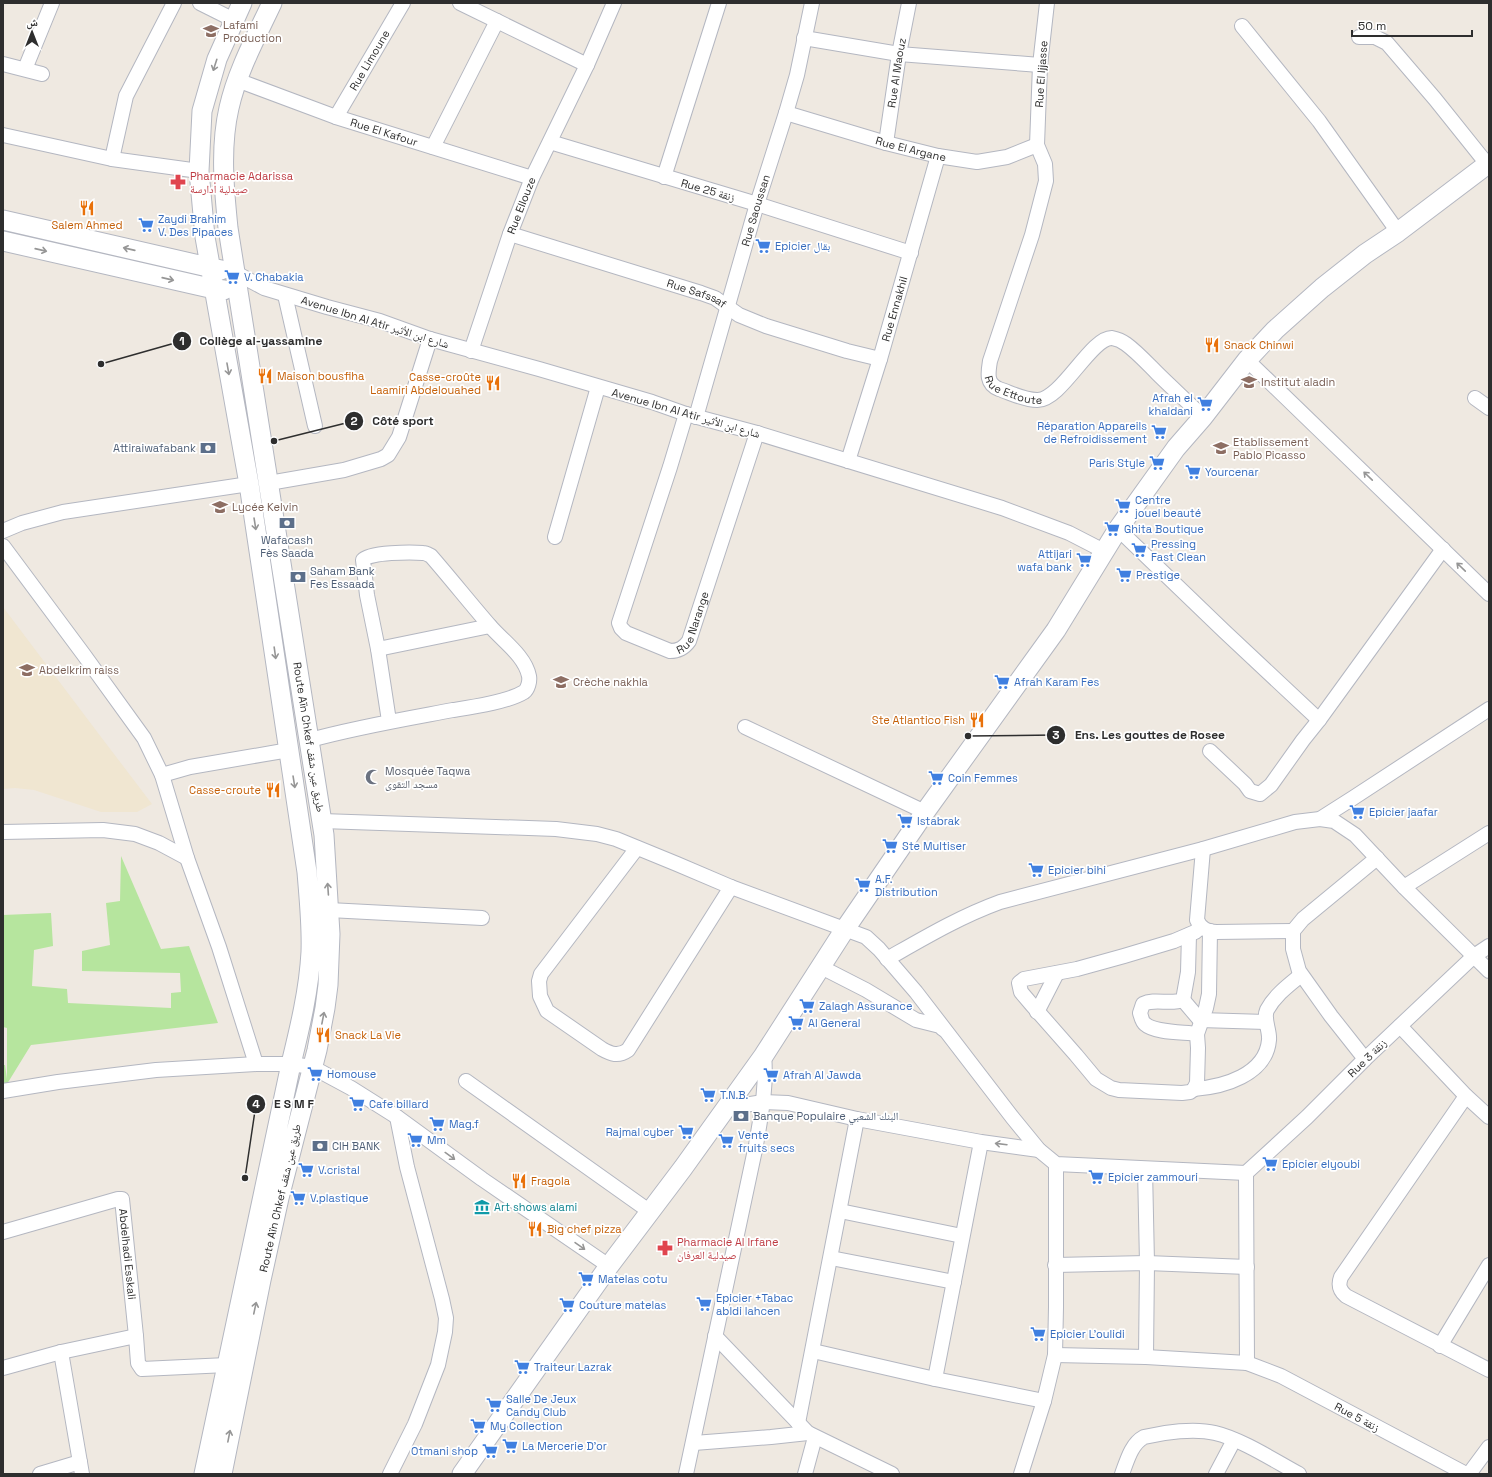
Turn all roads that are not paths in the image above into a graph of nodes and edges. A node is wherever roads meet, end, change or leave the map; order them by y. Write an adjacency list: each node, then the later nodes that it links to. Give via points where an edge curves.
1 (52, 3): 21 (street)
2 (174, 3): 32 (street, via 126,96)
3 (200, 3): 12 (street)
4 (272, 3): 23 (main road, Route Aïn Chkef طريق عين شقف)
5 (403, 3): 25 (street, Rue Limoune)
6 (460, 3): 13 (street)
7 (614, 3): 19 (street, Rue Ellouze)
8 (719, 3): 35 (street)
9 (812, 3): 16 (street, Rue Saoussan)
10 (909, 3): 17 (street, Rue Al Maouz)
11 (1047, 3): 20 (street, Rue El Ijjasse)
12 (238, 12): 34 (main road, Route Aïn Chkef طريق عين شقف, one-way to 34, via 217,59 202,111)
13 (497, 21): 19 (street); 30 (street)
14 (1242, 26): 39 (street, via 1319,121)
15 (1359, 36): 33 (street, via 1375,36 1387,43)
16 (804, 38): 17 (street); 24 (street, Rue Saoussan)
17 (899, 54): 20 (street); 28 (street, Rue Al Maouz)
18 (3, 64): 21 (street)
19 (587, 65): 27 (street, Rue Ellouze)
20 (1040, 65): 29 (street, Rue El Ijjasse)
21 (25, 69): 22 (street)
22 (42, 74)
23 (237, 80): 25 (street, Rue El Kafour); 44 (main road, Route Aïn Chkef طريق عين شقف, via 229,109 224,160 224,196)
24 (786, 113): 28 (street, Rue El Argane); 37 (street, Rue Saoussan)
25 (336, 117): 30 (street, Rue El Kafour)
26 (3, 135): 32 (street)
27 (550, 142): 35 (street, Rue 25 زنقة); 36 (street, Rue Ellouze)
28 (886, 143): 31 (street, Rue El Argane)
29 (1037, 145): 31 (street, Rue El Argane, via 1007,156 977,162); 56 (street, Rue Ettoute, via 1045,164 1046,181 1032,234 990,361 990,383 1031,400 1045,399 1098,343 1111,338 1126,344 1140,356)
30 (434, 147): 36 (street, Rue El Kafour)
31 (938, 156): 42 (street, Rue Ennakhil)
32 (112, 160): 34 (street)
33 (1488, 164): 39 (main road)
34 (199, 171): 43 (main road, Route Aïn Chkef طريق عين شقف)
35 (664, 177): 37 (street, Rue 25 زنقة)
36 (532, 178): 40 (street, Rue Ellouze)
37 (757, 204): 42 (street, Rue 25 زنقة); 47 (street, Rue Saoussan)
38 (3, 220): 43 (main road, Avenue Ibn Al Atir شارع ابن الأثير, one-way to 38)
39 (1398, 232): 51 (main road, via 1322,288 1275,330)
40 (510, 234): 47 (street, Rue Safssaf, via 701,293 715,298); 49 (street, Rue Ellouze)
41 (3, 241): 45 (main road, Avenue Ibn Al Atir شارع ابن الأثير, one-way to 45)
42 (911, 253): 50 (street, Rue Ennakhil)
43 (210, 267): 44 (main road, Avenue Ibn Al Atir شارع ابن الأثير); 45 (main road, Route Aïn Chkef طريق عين شقف)
44 (237, 282): 45 (main road, Avenue Ibn Al Atir شارع ابن الأثير); 46 (street, Avenue Ibn Al Atir شارع ابن الأثير); 60 (main road, Route Aïn Chkef طريق عين شقف)
45 (214, 289): 61 (main road, Route Aïn Chkef طريق عين شقف, one-way to 61)
46 (286, 295): 48 (street, Avenue Ibn Al Atir شارع ابن الأثير, via 380,321); 57 (street)
47 (728, 308): 50 (street, Rue Safssaf, via 766,326); 55 (street, Rue Saoussan, via 702,394)
48 (430, 339): 49 (street, Avenue Ibn Al Atir شارع ابن الأثير); 60 (street, via 399,437 388,455 344,470)
49 (471, 351): 52 (street, Avenue Ibn Al Atir شارع ابن الأثير)
50 (880, 359): 59 (street, Rue Ennakhil)
51 (1247, 360): 56 (main road); 66 (street, one-way to 51)
52 (598, 387): 55 (street, Avenue Ibn Al Atir شارع ابن الأثير); 64 (street)
53 (1475, 398): 54 (street)
54 (1489, 408)
55 (691, 415): 58 (street, Avenue Ibn Al Atir شارع ابن الأثير); 58 (street, Rue Narange, via 670,467 619,623 626,633 670,651 686,646 689,641)
56 (1203, 417): 62 (main road, via 1176,448)
57 (315, 426)
58 (757, 433): 59 (street, Avenue Ibn Al Atir شارع ابن الأثير)
59 (848, 461): 67 (street, Avenue Ibn Al Atir شارع ابن الأثير, via 1002,508 1069,533)
60 (269, 482): 75 (main road, Route Aïn Chkef طريق عين شقف)
61 (249, 484): 63 (street, via 62,512); 76 (main road, Route Aïn Chkef طريق عين شقف, one-way to 76)
62 (1118, 529): 67 (main road); 72 (street)
63 (3, 531)
64 (555, 537)
65 (3, 546): 78 (street, via 144,738)
66 (1443, 549): 68 (street, one-way to 66); 72 (street)
67 (1104, 551): 79 (main road, via 1056,630)
68 (1489, 594)
69 (490, 626): 70 (street); 70 (street, via 428,554 370,556 365,558 363,564); 73 (street, via 526,668 530,677 525,691 473,707)
70 (378, 649): 73 (street)
71 (1489, 709): 80 (street)
72 (1319, 720): 77 (street, via 1271,785 1260,794 1250,791)
73 (389, 722): 75 (street)
74 (746, 727): 79 (street)
75 (310, 740): 81 (main road, Route Aïn Chkef طريق عين شقف)
76 (289, 750): 78 (street, via 190,767); 113 (main road, Route Aïn Chkef طريق عين شقف, one-way to 113, via 307,872 311,933 306,999)
77 (1210, 751)
78 (162, 775): 86 (street)
79 (925, 812): 92 (main road)
80 (1320, 819): 85 (street, via 1295,822); 87 (street, via 1334,821 1356,835)
81 (322, 821): 84 (street, via 556,829 597,834); 90 (main road, Route Aïn Chkef طريق عين شقف, one-way to 81)
82 (3, 832): 86 (street, via 103,830 135,834)
83 (1489, 833): 89 (street)
84 (637, 848): 88 (street); 88 (street, via 541,974 539,982 540,996 547,1011 609,1053 617,1055 628,1050)
85 (1203, 849): 93 (street, via 1198,920); 98 (street, via 1000,902 947,924)
86 (187, 858): 112 (street, via 219,947)
87 (1377, 858): 89 (street); 94 (street, via 1303,919)
88 (731, 887): 92 (street)
89 (1404, 887): 97 (street)
90 (329, 910): 91 (street); 114 (main road, Route Aïn Chkef طريق عين شقف, one-way to 90, via 328,985)
91 (482, 918)
92 (845, 929): 98 (street, via 866,937); 99 (main road)
93 (1206, 929): 94 (street); 95 (street); 105 (street, via 1209,994)
94 (1293, 931): 102 (street, via 1293,949)
95 (1189, 935): 101 (street); 103 (street, via 1188,972)
96 (1489, 946): 97 (street, Rue 3 زنقة)
97 (1474, 956): 100 (street); 107 (street, Rue 3 زنقة)
98 (887, 959): 108 (street, via 916,992)
99 (821, 967): 108 (street, via 916,1020); 110 (main road)
100 (1489, 971)
101 (1057, 974): 104 (street); 104 (street, via 1028,978 1020,982 1021,992)
102 (1301, 974): 106 (street, via 1274,999 1266,1011); 111 (street)
103 (1183, 1000): 105 (street); 109 (street, via 1143,1004 1141,1017 1144,1024 1157,1029)
104 (1037, 1012): 116 (street, via 1096,1079 1111,1088 1182,1094)
105 (1200, 1020): 106 (street); 109 (street)
106 (1266, 1022): 116 (street, via 1268,1047 1263,1058 1253,1069 1232,1080)
107 (1400, 1026): 111 (street, Rue 3 زنقة); 118 (street)
108 (943, 1029): 125 (street)
109 (1197, 1034): 116 (street, via 1198,1076)
110 (764, 1055): 119 (street); 120 (main road)
111 (1365, 1059): 128 (street, Rue 3 زنقة)
112 (256, 1064): 113 (street); 117 (street, via 156,1070)
113 (291, 1064): 114 (street); 148 (main road, Route Aïn Chkef طريق عين شقف)
114 (312, 1067): 121 (street); 161 (main road, Route Aïn Chkef طريق عين شقف, one-way to 114, via 279,1198)
115 (466, 1081): 129 (street)
116 (1194, 1089)
117 (3, 1091)
118 (1466, 1096): 122 (street); 142 (street, via 1339,1282 1346,1296)
119 (763, 1102): 120 (street); 123 (street, via 788,1103); 141 (street, via 749,1182)
120 (726, 1108): 129 (main road)
121 (397, 1117): 137 (street, one-way to 137); 162 (street, via 407,1167 446,1318 438,1365 415,1424)
122 (1489, 1117)
123 (857, 1118): 124 (street); 130 (street)
124 (981, 1142): 125 (street, one-way to 124); 132 (street)
125 (1039, 1150): 126 (street)
126 (1056, 1164): 127 (street); 135 (street)
127 (1145, 1168): 128 (street); 134 (street)
128 (1246, 1173): 138 (street)
129 (649, 1211): 137 (main road)
130 (840, 1211): 132 (street); 133 (street)
131 (3, 1232): 140 (street, Abdelhadi Esskali, via 122,1199)
132 (962, 1236): 139 (street)
133 (831, 1258): 139 (street); 143 (street)
134 (1147, 1263): 135 (street); 138 (street); 146 (street)
135 (1055, 1265): 145 (street)
136 (1489, 1265): 142 (street)
137 (609, 1266): 163 (main road)
138 (1247, 1267): 147 (street)
139 (954, 1282): 151 (street)
140 (136, 1336): 144 (street); 148 (street, via 138,1363 142,1369)
141 (715, 1336): 153 (street); 155 (street)
142 (1440, 1346): 150 (street)
143 (813, 1351): 151 (street); 153 (street)
144 (61, 1352): 149 (street); 157 (street)
145 (1055, 1355): 146 (street, Rue 5 زنقة); 152 (street)
146 (1146, 1357): 147 (street, Rue 5 زنقة)
147 (1247, 1363): 170 (street, Rue 5 زنقة, via 1281,1376)
148 (226, 1365): 160 (main road, Route Aïn Chkef طريق عين شقف)
149 (3, 1368)
150 (1489, 1370)
151 (935, 1379): 152 (street)
152 (1044, 1401): 158 (street)
153 (807, 1431): 155 (street, via 771,1437); 165 (street); 166 (street)
154 (1234, 1440): 167 (street, via 1202,1432 1176,1432 1144,1437 1136,1444); 168 (street); 169 (street)
155 (694, 1443): 164 (street)
156 (1489, 1447): 171 (street)
157 (81, 1468): 159 (street)
158 (1025, 1473)
159 (40, 1474)
160 (204, 1474)
161 (222, 1474)
162 (390, 1474)
163 (462, 1474)
164 (686, 1474)
165 (805, 1474)
166 (892, 1474)
167 (1122, 1474)
168 (1216, 1474)
169 (1298, 1474)
170 (1466, 1474)
171 (1469, 1474)

